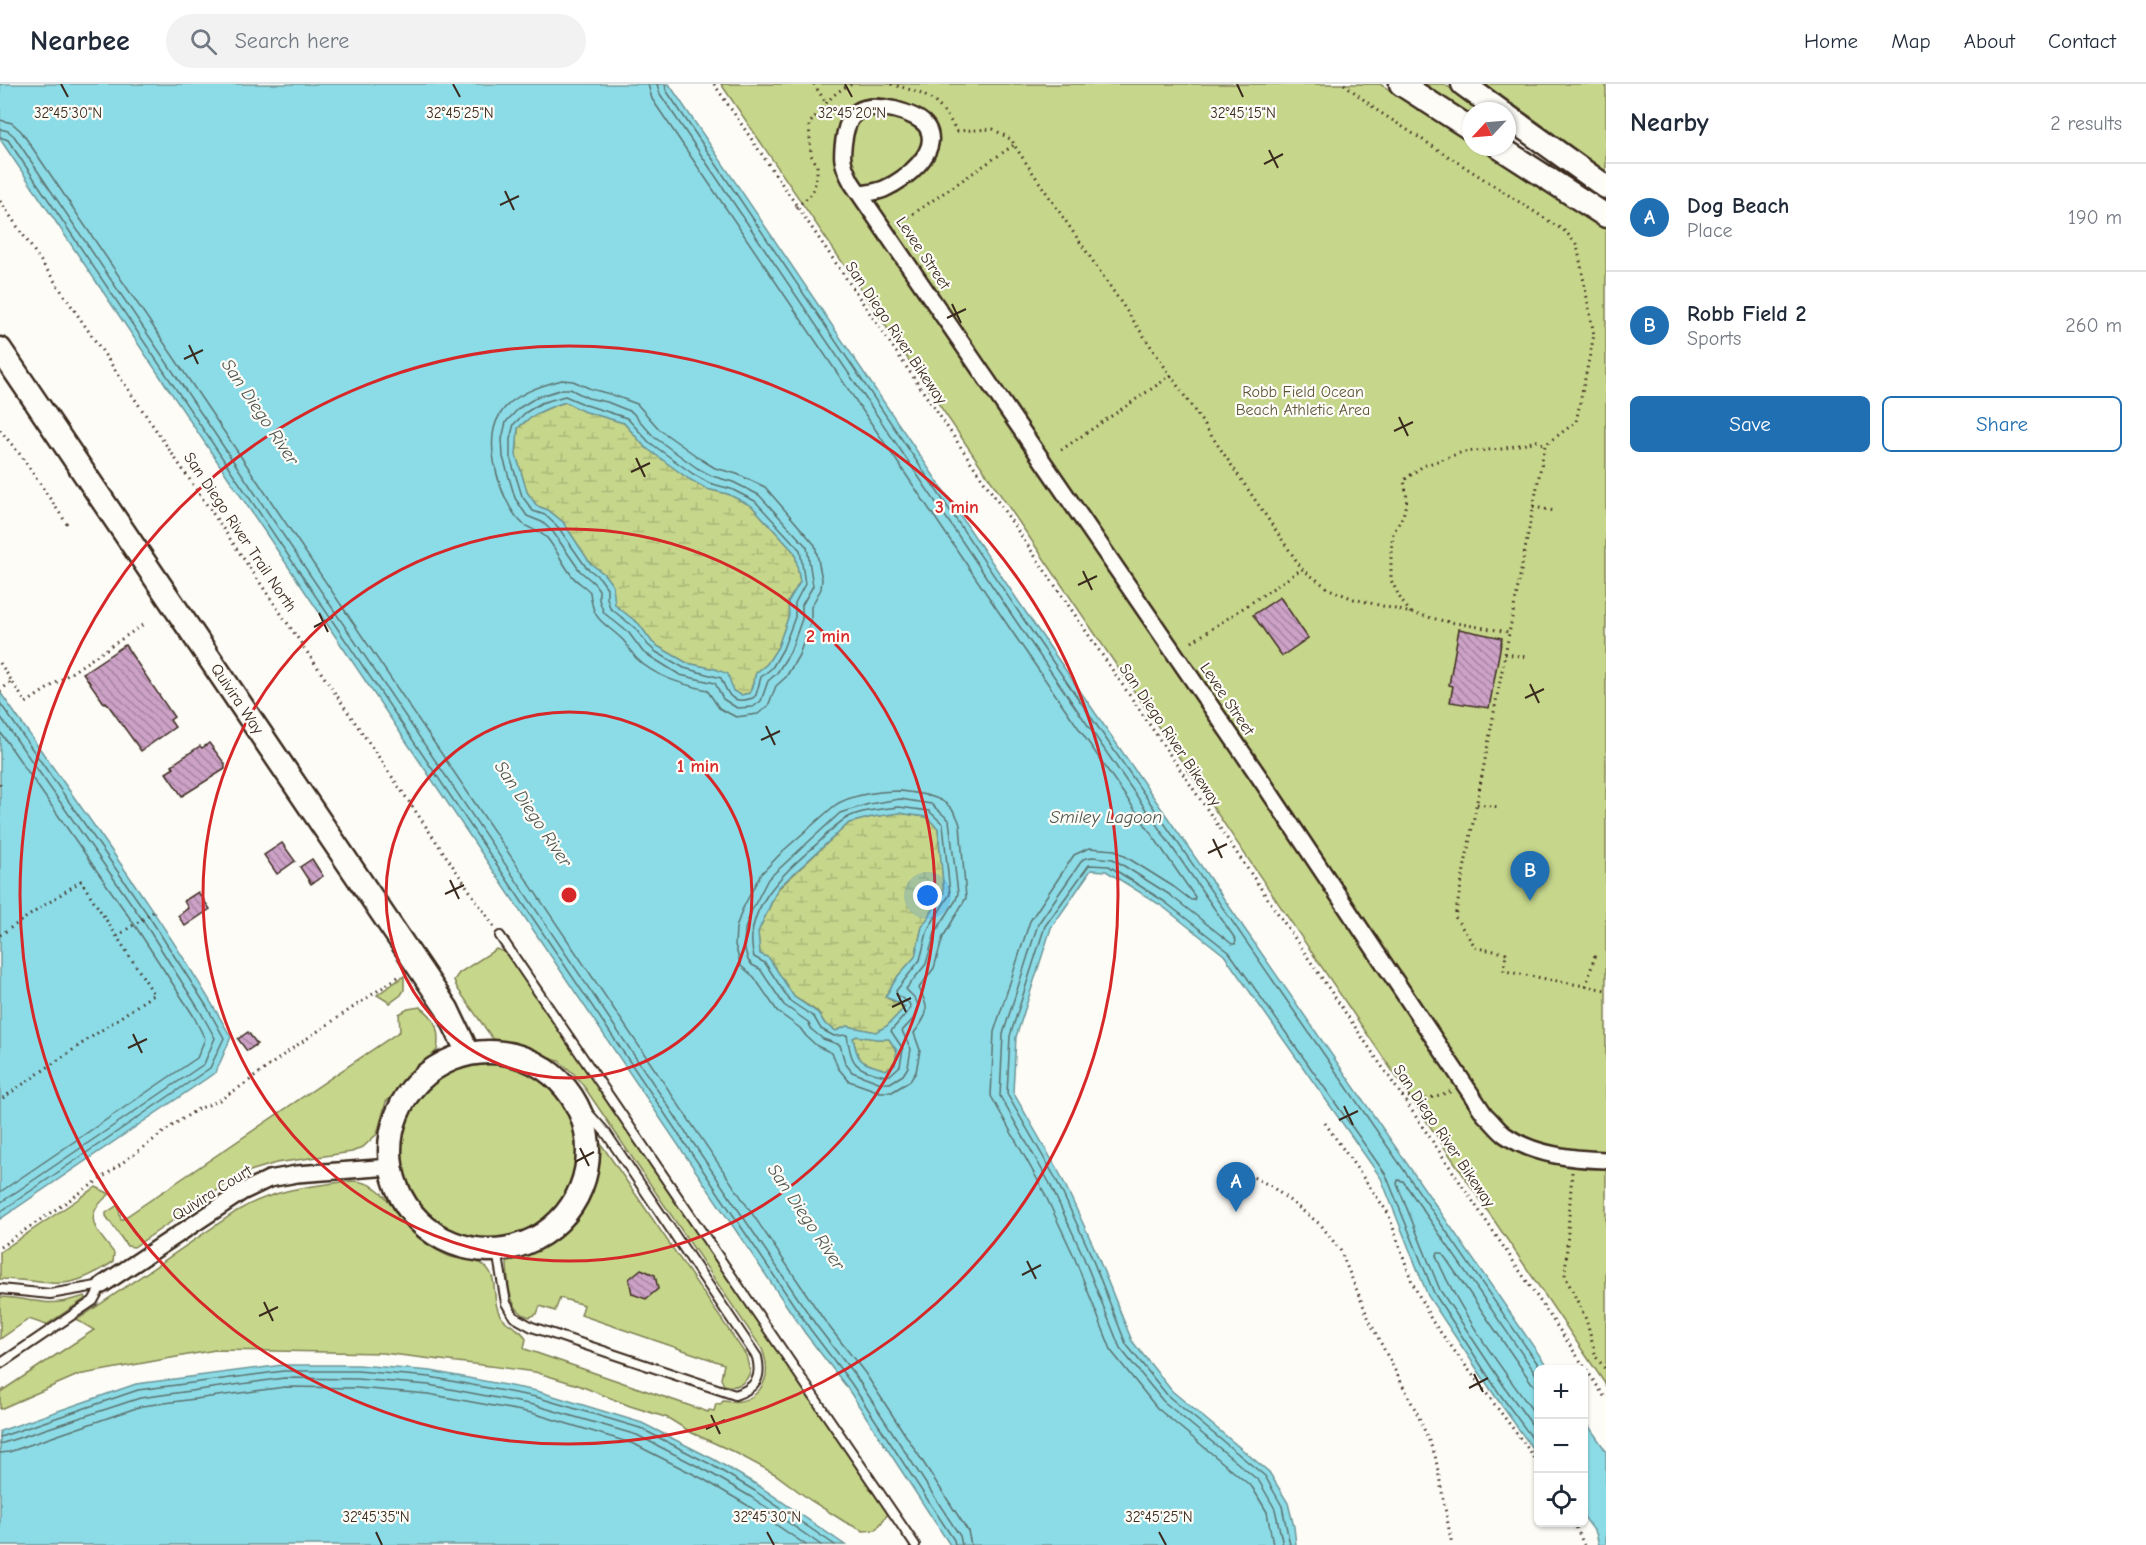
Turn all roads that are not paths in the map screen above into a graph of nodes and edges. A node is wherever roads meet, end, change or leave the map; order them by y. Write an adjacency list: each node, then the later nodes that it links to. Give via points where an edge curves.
1 (1401, 84): 5 (street)
2 (1463, 84): 3 (street)
3 (1488, 102)
4 (1516, 122): 7 (street)
5 (1462, 123)
6 (1513, 156): 9 (street)
7 (1606, 187)
8 (861, 194): 8 (street, Levee Street, via 884,189 917,166 929,149 926,126 912,115 886,108 860,110 850,118 842,166); 14 (street, Levee Street, via 1485,1115 1505,1135 1533,1149)
9 (1606, 216)
10 (0, 349): 12 (street, Quivira Way, via 447,1009)
11 (500, 936): 20 (lane)
12 (468, 1053): 13 (street, via 498,1052 527,1059 553,1074); 15 (street, via 430,1071 407,1094 395,1117)
13 (573, 1096): 16 (street, via 585,1123 589,1152 584,1182 571,1208 552,1229 526,1244); 16 (lane, via 606,1133 757,1357 760,1371 755,1383 748,1391 735,1395 523,1322 514,1317 506,1303)
14 (1606, 1160)
15 (391, 1167): 16 (street, via 400,1195 417,1220 440,1238 468,1249); 17 (street, Quivira Court, via 268,1179 242,1192)
16 (497, 1251)
17 (102, 1285): 18 (lane, via 51,1294); 19 (lane, via 93,1301)
18 (0, 1289)
19 (0, 1364)
20 (915, 1545)

